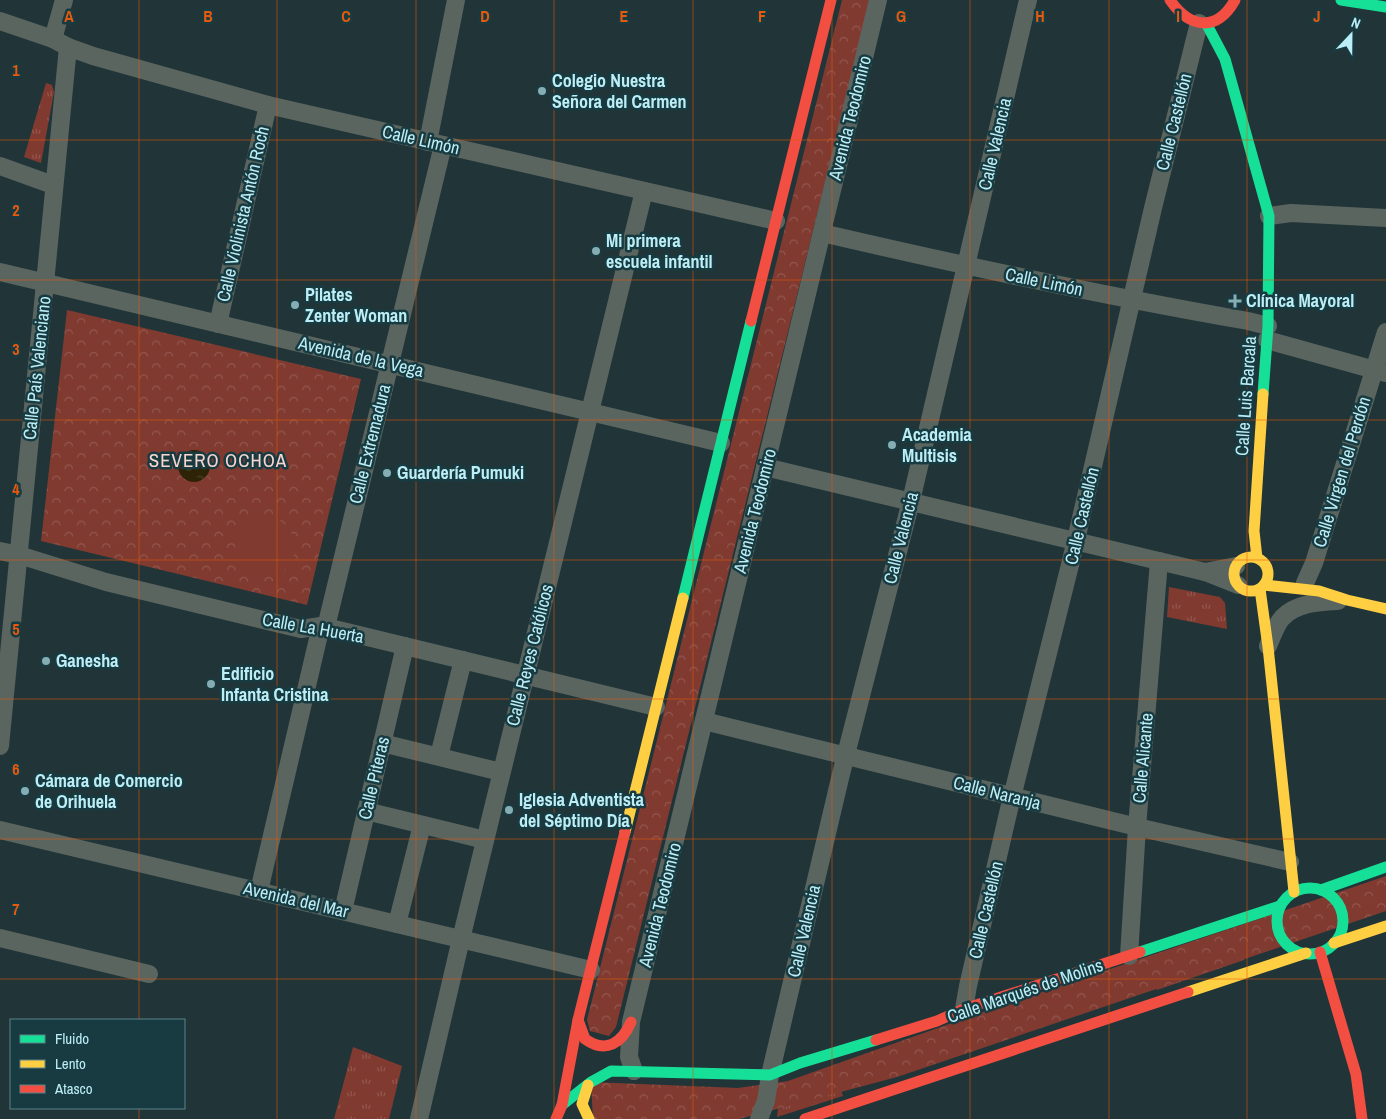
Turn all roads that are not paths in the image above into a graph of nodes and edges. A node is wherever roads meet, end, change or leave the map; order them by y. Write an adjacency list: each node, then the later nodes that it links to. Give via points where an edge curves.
1 (64, 0): 13 (street, Calle País Valenciano)
2 (456, 0): 16 (street, Calle Extremadura)
3 (831, 0): 22 (street)
4 (878, 0): 23 (street, Avenida Teodomiro)
5 (1028, 0): 24 (street, Calle Valencia)
6 (1170, 0): 11 (street, via 1181,16)
7 (1342, 0): 9 (street)
8 (1237, 1): 12 (street)
9 (1386, 7)
10 (0, 22): 13 (street, Calle Limón)
11 (1202, 23): 12 (street, via 1216,21); 14 (street, Calle Luis Barcala); 27 (street, Calle Castellón)
12 (1224, 25): 14 (street, Calle Luis Barcala)
13 (60, 43): 15 (street, Calle Limón, via 93,56); 18 (street, Calle País Valenciano)
14 (1225, 59): 20 (street, Calle Luis Barcala)
15 (268, 105): 16 (street, Calle Limón); 28 (street, Calle Violinista Antón Roch)
16 (436, 144): 19 (street, Calle Limón); 31 (street, Calle Extremadura)
17 (0, 166): 18 (street)
18 (53, 185): 26 (street, Calle País Valenciano)
19 (644, 191): 22 (street, Calle Limón); 33 (street, Calle Reyes Católicos)
20 (1269, 216): 21 (street, via 1291,213); 30 (street, Calle Luis Barcala)
21 (1386, 218)
22 (776, 221): 34 (street)
23 (822, 233): 24 (street, Calle Limón); 35 (street, Avenida Teodomiro)
24 (966, 266): 27 (street, Calle Limón); 36 (street, Calle Valencia)
25 (0, 272): 26 (street, Avenida de la Vega)
26 (45, 283): 28 (street, Avenida de la Vega); 40 (street, Calle País Valenciano)
27 (1132, 300): 30 (street, Calle Limón, via 1248,321); 38 (street, Calle Castellón)
28 (218, 324): 31 (street, Avenida de la Vega)
29 (1386, 332): 32 (street, Calle Virgen del Perdón)
30 (1268, 333): 32 (street, Calle Limón); 37 (street, Calle Luis Barcala)
31 (389, 364): 33 (street, Avenida de la Vega); 52 (street, Calle Extremadura)
32 (1380, 371): 47 (street, Calle Virgen del Perdón, via 1314,563)
33 (590, 412): 34 (street, Avenida de la Vega); 56 (street, Calle Reyes Católicos)
34 (721, 443): 57 (street)
35 (766, 467): 36 (street); 58 (street, Avenida Teodomiro)
36 (911, 501): 38 (street); 62 (street, Calle Valencia)
37 (1254, 532): 41 (street, Calle Luis Barcala); 43 (street, Calle Luis Barcala)
38 (1076, 541): 42 (street); 64 (street, Calle Castellón)
39 (0, 551): 40 (street, Calle La Huerta)
40 (19, 555): 52 (street, Calle La Huerta, via 106,582 301,629); 60 (street, Calle País Valenciano)
41 (1257, 558): 43 (street); 45 (street)
42 (1159, 561): 44 (street); 67 (street, Calle Alicante)
43 (1239, 563): 44 (street); 48 (street, via 1234,576)
44 (1205, 572): 48 (street)
45 (1277, 573): 46 (street); 47 (street)
46 (1262, 587): 47 (street); 48 (street); 51 (street)
47 (1312, 587): 49 (street)
48 (1243, 588): 51 (street)
49 (1347, 600): 50 (street); 54 (street, via 1301,606 1290,612 1282,618)
50 (1386, 608)
51 (1265, 621): 54 (street)
52 (323, 626): 53 (street, Calle La Huerta); 73 (street, Calle Extremadura)
53 (405, 646): 55 (street, Calle La Huerta); 59 (street, Calle Piteras)
54 (1268, 647): 70 (street)
55 (463, 660): 56 (street, Calle La Huerta); 61 (street)
56 (525, 675): 57 (street, Calle La Huerta); 63 (street, Calle Reyes Católicos)
57 (656, 707): 85 (street)
58 (704, 721): 62 (street, Calle Naranja); 89 (street, Avenida Teodomiro)
59 (382, 743): 61 (street); 65 (street, Calle Piteras)
60 (0, 746)
61 (439, 756): 63 (street)
62 (845, 756): 64 (street, Calle Naranja); 91 (street, Calle Valencia)
63 (502, 772): 69 (street, Calle Reyes Católicos)
64 (1012, 796): 67 (street, Calle Naranja); 87 (street, Calle Castellón)
65 (366, 811): 66 (street); 76 (street, Calle Piteras)
66 (422, 825): 69 (street); 77 (street)
67 (1137, 827): 70 (street, Calle Naranja); 84 (street, Calle Alicante)
68 (0, 830): 73 (street, Avenida del Mar)
69 (485, 840): 80 (street, Calle Reyes Católicos)
70 (1290, 862): 72 (street); 74 (street)
71 (1386, 867): 72 (street)
72 (1316, 889): 74 (street); 81 (street, via 1336,900 1342,918 1342,927)
73 (259, 891): 76 (street, Avenida del Mar)
74 (1294, 892): 75 (street)
75 (1280, 906): 83 (street, via 1277,919 1282,938 1288,945); 84 (street, Calle Marqués de Molins)
76 (343, 911): 77 (street, Avenida del Mar)
77 (398, 924): 80 (street, Avenida del Mar)
78 (1386, 926): 81 (street)
79 (0, 938): 86 (street)
80 (461, 939): 85 (street, Avenida del Mar); 94 (street, Calle Reyes Católicos)
81 (1334, 943): 82 (street)
82 (1320, 952): 83 (street); 99 (street, via 1356,1074)
83 (1306, 953): 98 (street)
84 (1129, 956): 87 (street, Calle Marqués de Molins)
85 (591, 970): 88 (street)
86 (148, 974)
87 (964, 1009): 91 (street, Calle Marqués de Molins, via 937,1021)
88 (578, 1020): 89 (street, Avenida Teodomiro, via 586,1039 599,1046 617,1043); 93 (street)
89 (632, 1022): 90 (street, Avenida Teodomiro, via 629,1057)
90 (634, 1071): 91 (street, Calle Marqués de Molins); 92 (street, Calle Marqués de Molins, via 608,1072)
91 (770, 1075): 97 (street)
92 (588, 1085): 93 (street, Calle Marqués de Molins); 96 (street, via 582,1104)
93 (562, 1105): 95 (street)
94 (419, 1119)
95 (556, 1119)
96 (589, 1119)
97 (759, 1119)
98 (805, 1119)
99 (1362, 1119)

